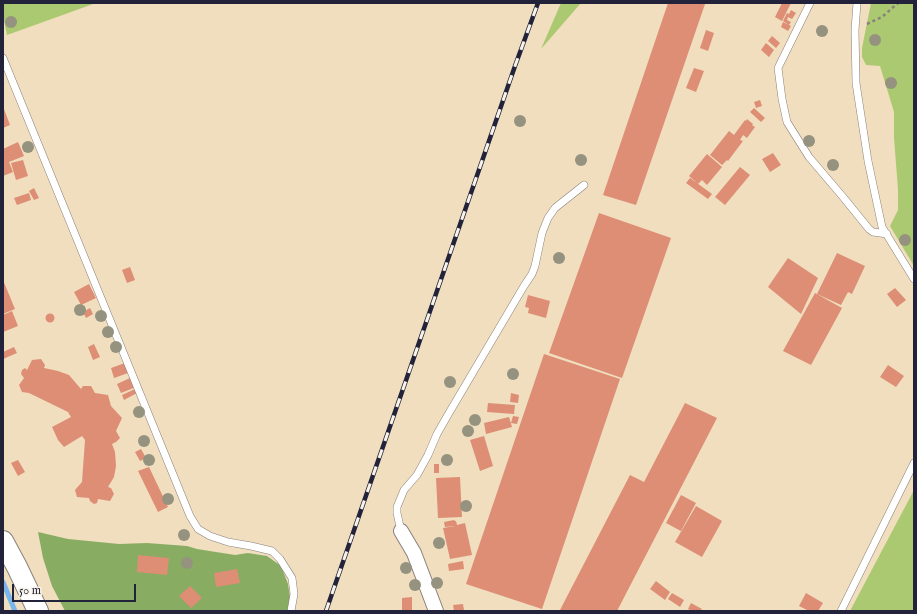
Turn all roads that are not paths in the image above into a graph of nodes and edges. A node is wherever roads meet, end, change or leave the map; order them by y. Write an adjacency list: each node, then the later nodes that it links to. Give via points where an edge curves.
1 (810, 3): 5 (lane, via 778,68 787,122 809,157 869,229)
2 (857, 3): 5 (lane, via 856,83 866,154 882,227)
3 (3, 58): 11 (lane, via 190,516 198,529 210,536 272,551 292,578 294,594)
4 (584, 185): 8 (lane, via 555,208 548,218 532,274 449,413 417,475 404,490 397,507)
5 (887, 234): 6 (lane)
6 (914, 279)
7 (914, 463): 13 (lane)
8 (401, 531): 12 (street, via 414,553)
9 (3, 541): 10 (street)
10 (38, 611)
11 (291, 611)
12 (436, 611)
13 (841, 611)

